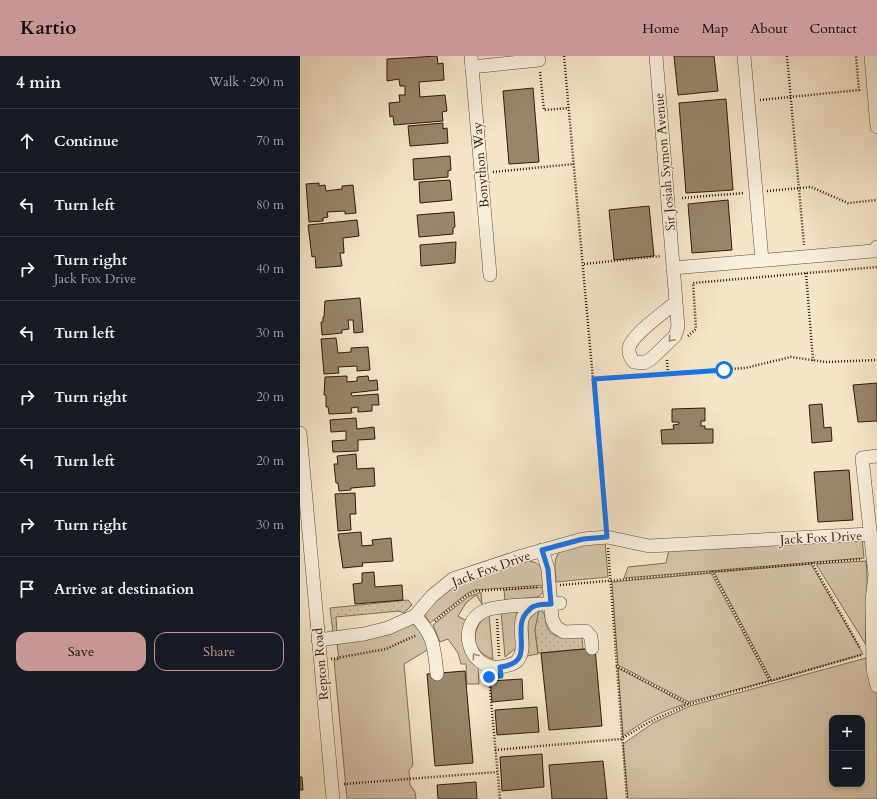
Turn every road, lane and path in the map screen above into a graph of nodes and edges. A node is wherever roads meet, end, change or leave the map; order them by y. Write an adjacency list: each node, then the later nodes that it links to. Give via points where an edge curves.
1 (564, 56): 11 (path)
2 (656, 56): 26 (street, Sir Josiah Symon Avenue)
3 (744, 56): 10 (street)
4 (787, 56): 9 (path)
5 (856, 56): 9 (path, via 859,90)
6 (871, 56): 12 (street)
7 (539, 60): 8 (street); 11 (path, via 544,110)
8 (472, 61): 14 (street, Bonython Way)
9 (790, 97): 10 (path); 15 (path)
10 (748, 101): 23 (street)
11 (569, 108): 13 (path)
12 (877, 127)
13 (574, 164): 14 (path); 24 (path)
14 (481, 173): 29 (street, Bonython Way)
15 (799, 188): 16 (path); 19 (path, via 811,187 848,202); 21 (path)
16 (764, 191)
17 (750, 192): 18 (path)
18 (682, 198)
19 (877, 200)
20 (877, 247): 23 (street, via 873,251)
21 (804, 250)
22 (666, 256): 24 (path)
23 (762, 260): 26 (street)
24 (584, 264): 38 (path)
25 (877, 267): 28 (path)
26 (673, 268): 30 (street, Sir Josiah Symon Avenue)
27 (806, 268): 28 (path)
28 (806, 273): 31 (path, via 693,283 696,329); 34 (path)
29 (490, 275)
30 (676, 302): 30 (street, Sir Josiah Symon Avenue, one-way to 30, via 678,327 675,336 651,359 644,363 634,362 629,347 634,338)
31 (686, 338)
32 (667, 357): 35 (path)
33 (877, 360): 34 (path)
34 (813, 361): 35 (path, via 791,357 746,368)
35 (668, 374): 36 (path)
36 (646, 375)
37 (638, 376): 38 (path)
38 (594, 379): 42 (path)
39 (300, 433): 57 (street, Repton Road)
40 (877, 456): 41 (street, via 862,458)
41 (870, 534): 42 (street, Jack Fox Drive, via 649,546); 44 (street)
42 (607, 537): 43 (street, Jack Fox Drive, via 583,539); 47 (path)
43 (542, 550): 48 (street, via 548,569); 54 (street, Jack Fox Drive, via 453,579 432,596)
44 (873, 558): 45 (path); 52 (street)
45 (812, 563): 46 (path); 63 (path, via 864,654)
46 (712, 571): 47 (path); 63 (path)
47 (610, 580): 48 (path); 60 (path)
48 (549, 586): 49 (path); 50 (street)
49 (496, 590): 53 (path); 55 (path, via 476,591 466,596)
50 (555, 604): 51 (street); 58 (street, via 552,619 556,627 564,632 586,631 591,637)
51 (534, 606): 53 (street); 61 (street, via 524,615 521,622 521,654 516,661)
52 (874, 606): 56 (street)
53 (496, 608): 61 (path); 61 (street, one-way to 53, via 482,664 475,657 469,645 468,634 474,618 484,611)
54 (415, 616): 55 (street); 57 (street, Jack Fox Drive, via 388,628 364,634)
55 (427, 628): 59 (path, via 386,649); 62 (street, via 434,644)
56 (875, 639): 64 (street, via 874,669)
57 (318, 640): 59 (street, Repton Road)
58 (592, 648)
59 (320, 660): 69 (street, Repton Road)
60 (616, 666): 65 (path); 66 (path)
61 (500, 667): 67 (path, via 501,676 489,677)
62 (437, 674)
63 (771, 682): 65 (path)
64 (877, 686)
65 (689, 704): 66 (path, via 651,721)
66 (621, 739): 67 (path); 72 (path)
67 (495, 750): 68 (path)
68 (497, 772): 69 (path); 71 (path)
69 (331, 785): 70 (street, Repton Road)
70 (333, 799)
71 (500, 799)
72 (627, 799)

